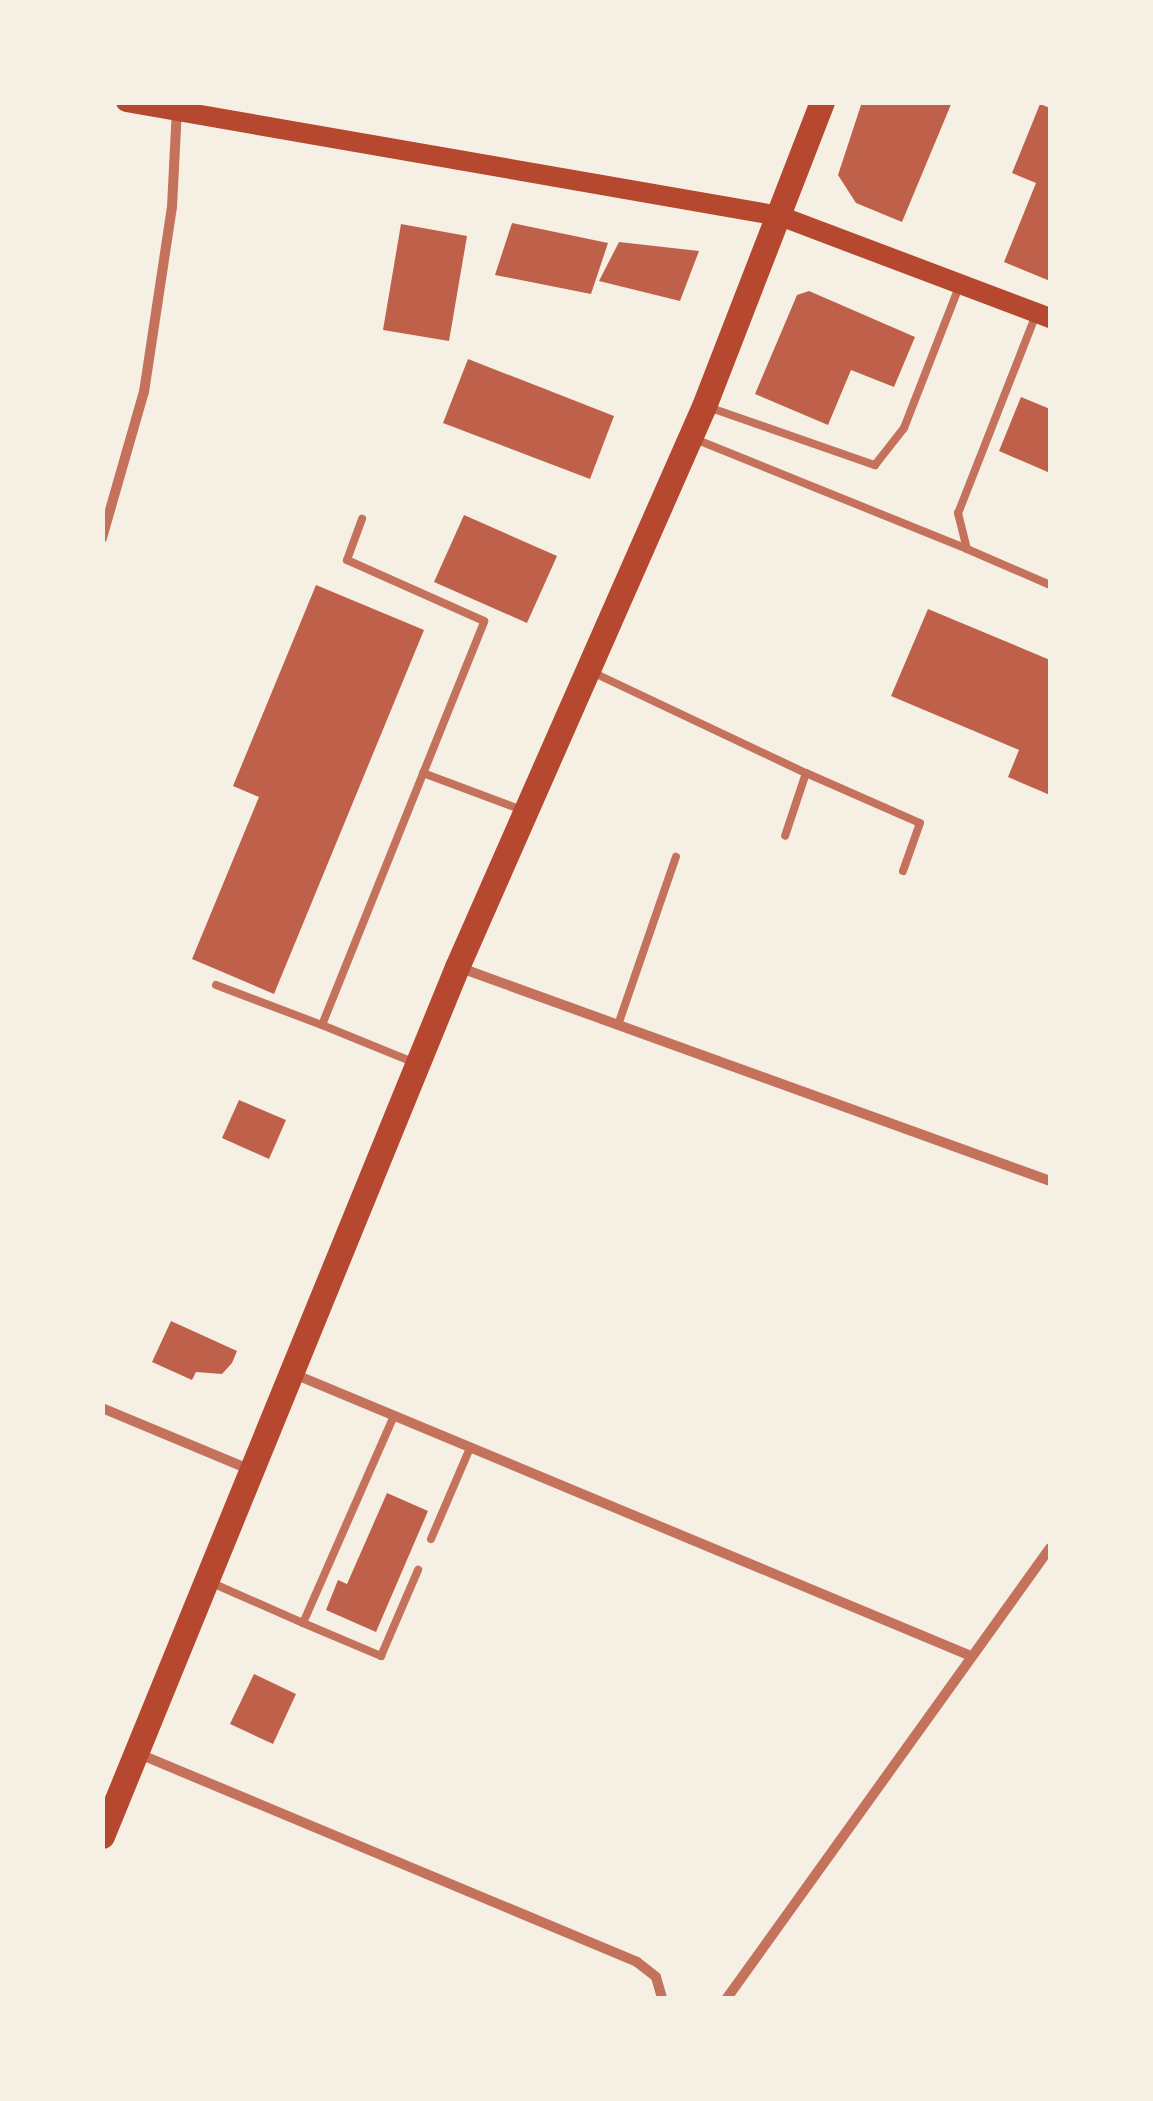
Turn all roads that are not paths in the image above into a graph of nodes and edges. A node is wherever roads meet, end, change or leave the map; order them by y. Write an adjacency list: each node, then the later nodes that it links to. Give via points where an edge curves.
1 (126, 102): 3 (main road)
2 (822, 102): 4 (main road)
3 (178, 106): 4 (main road); 10 (street, via 172,208 144,392)
4 (780, 216): 5 (main road); 7 (main road)
5 (960, 283): 6 (main road); 7 (lane, via 904,428 874,465)
6 (1043, 315): 11 (lane, via 958,513)
7 (704, 406): 8 (main road)
8 (691, 437): 11 (lane); 13 (main road)
9 (362, 520): 14 (lane, via 347,560 484,621)
10 (102, 538)
11 (967, 548): 12 (lane)
12 (1050, 585)
13 (588, 670): 15 (lane); 16 (main road)
14 (423, 773): 16 (lane); 22 (lane)
15 (806, 773): 17 (lane); 19 (lane, via 920,823)
16 (526, 812): 20 (main road)
17 (785, 836)
18 (676, 857): 23 (lane)
19 (903, 871)
20 (457, 967): 23 (street); 24 (main road)
21 (216, 985): 22 (lane)
22 (322, 1025): 24 (lane)
23 (618, 1025): 25 (street)
24 (418, 1064): 26 (main road)
25 (1050, 1181)
26 (292, 1374): 28 (street); 30 (main road)
27 (102, 1408): 30 (street)
28 (394, 1416): 29 (street); 35 (lane)
29 (470, 1448): 31 (lane); 36 (street)
30 (252, 1470): 34 (main road)
31 (431, 1539)
32 (1050, 1548): 36 (street)
33 (418, 1570): 35 (lane, via 381,1656)
34 (206, 1581): 35 (lane); 37 (main road)
35 (303, 1623)
36 (971, 1656): 40 (street)
37 (136, 1752): 38 (main road); 39 (street, via 637,1962 656,1976)
38 (102, 1836)
39 (662, 1998)
40 (727, 1998)

